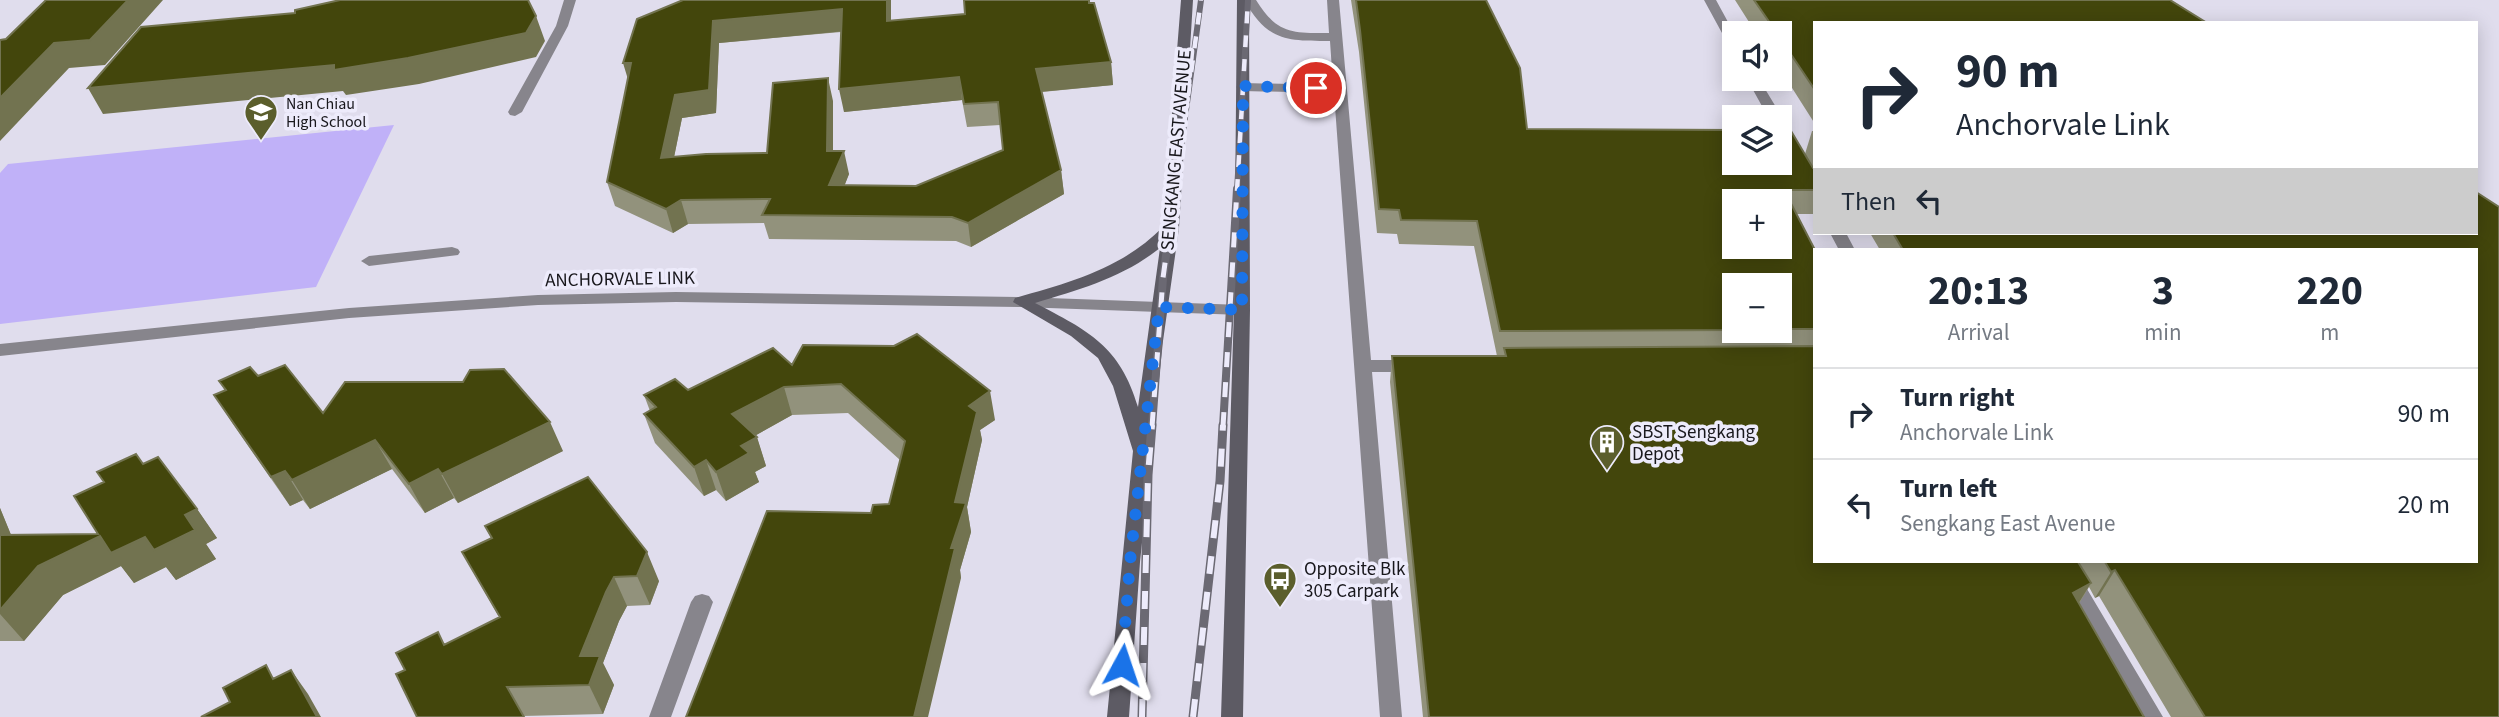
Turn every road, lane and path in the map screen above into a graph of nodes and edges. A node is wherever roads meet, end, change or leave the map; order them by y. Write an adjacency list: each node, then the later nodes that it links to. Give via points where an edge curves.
1 (570, 0): 11 (street, via 562,26)
2 (1187, 0): 14 (main road, SENGKANG EAST AVENUE)
3 (1243, 0): 9 (main road)
4 (1250, 0): 8 (street, via 1266,25 1279,34)
5 (1333, 0): 8 (street)
6 (1710, 0): 7 (street)
7 (1722, 22)
8 (1335, 37): 10 (street)
9 (1243, 86): 10 (street); 19 (main road)
10 (1339, 89): 21 (street)
11 (515, 112)
12 (1792, 149): 13 (street)
13 (1813, 187)
14 (1171, 228): 17 (main road, via 1131,265); 18 (main road, SENGKANG EAST AVENUE)
15 (452, 252): 16 (street)
16 (369, 261)
17 (1021, 302): 18 (street, ANCHORVALE LINK); 20 (street, ANCHORVALE LINK, via 676,297 538,300 349,313); 23 (main road, via 1104,354 1121,382)
18 (1159, 307): 19 (street, ANCHORVALE LINK); 23 (main road, SENGKANG EAST AVENUE)
19 (1242, 310): 28 (main road)
20 (0, 350)
21 (1361, 366): 22 (street); 29 (street)
22 (1430, 366)
23 (1142, 456): 27 (main road, SENGKANG EAST AVENUE)
24 (2062, 563): 30 (street)
25 (702, 601): 26 (street)
26 (660, 717)
27 (1118, 717)
28 (1232, 717)
29 (1391, 717)
30 (2152, 717)

